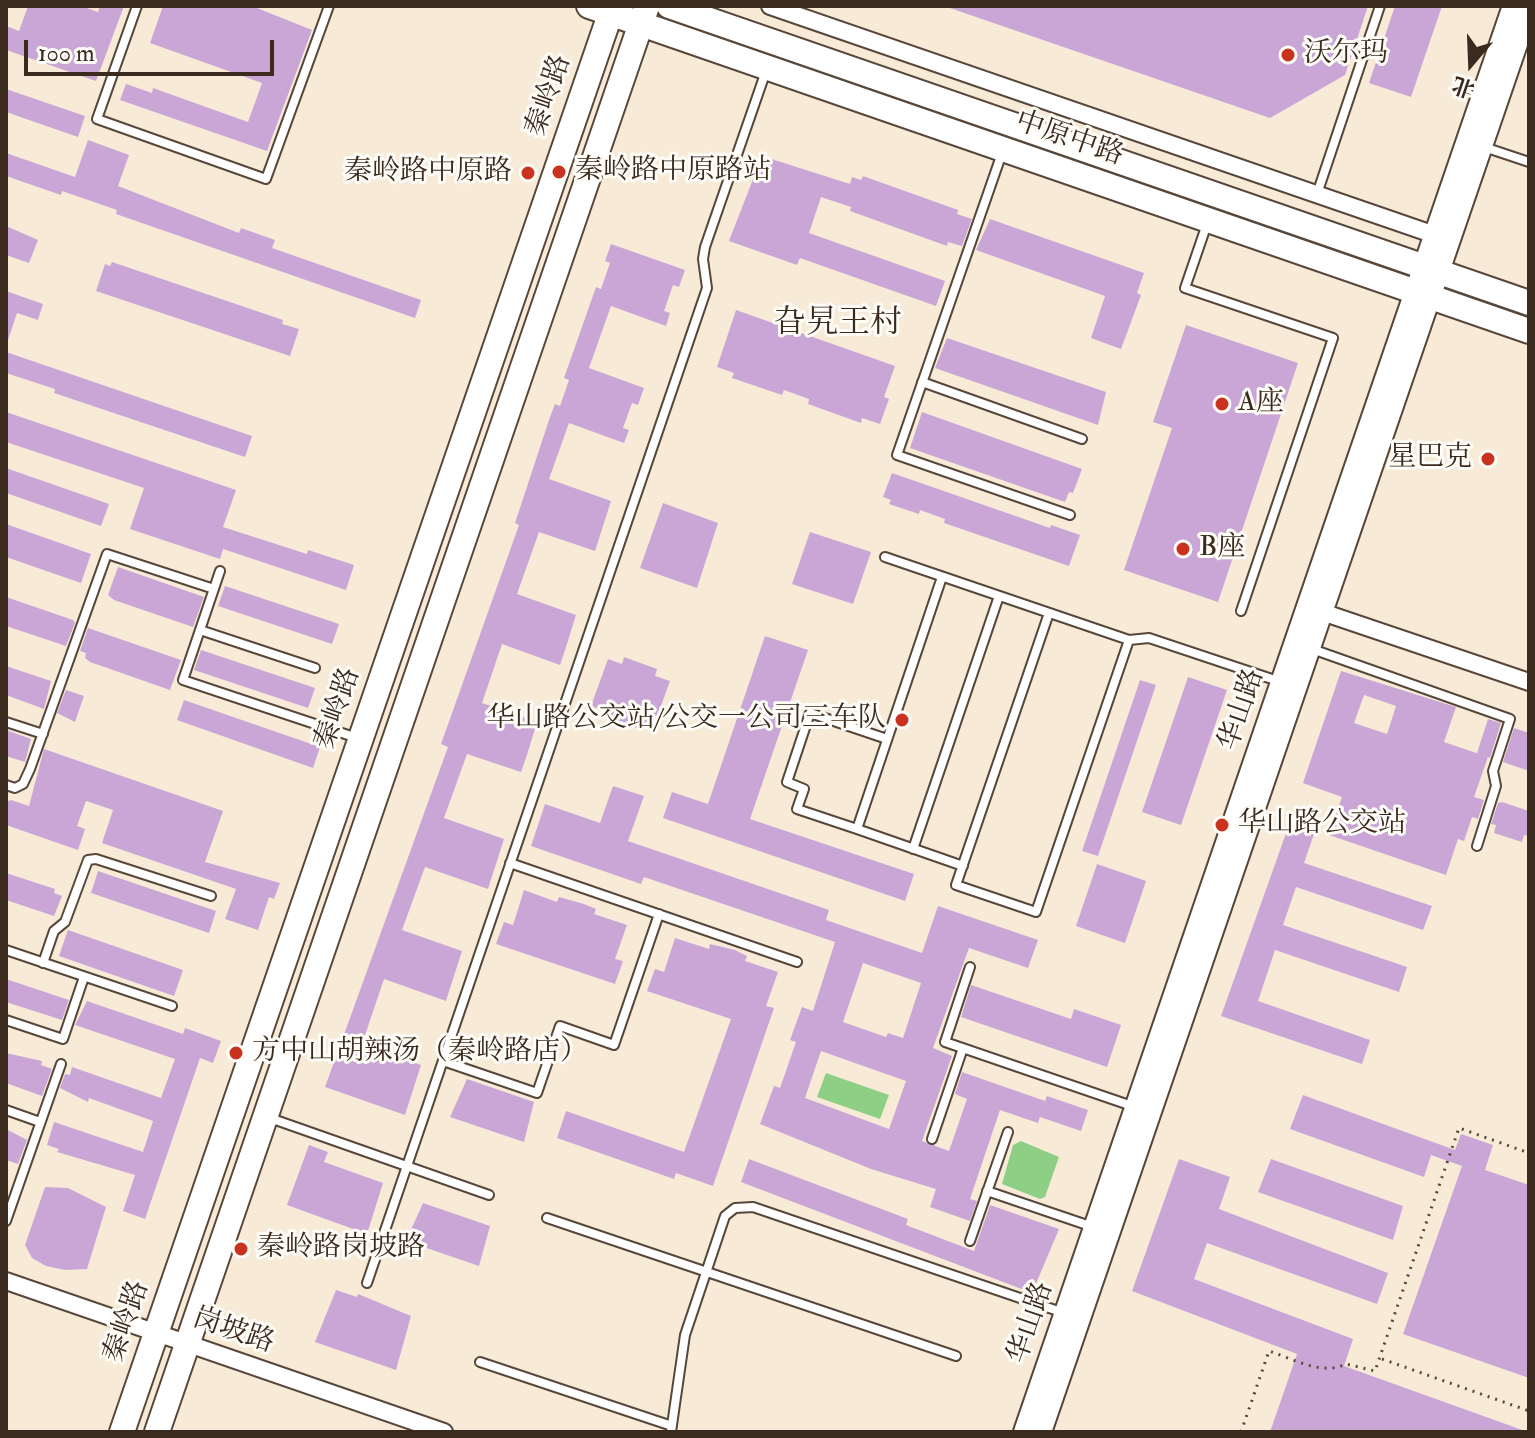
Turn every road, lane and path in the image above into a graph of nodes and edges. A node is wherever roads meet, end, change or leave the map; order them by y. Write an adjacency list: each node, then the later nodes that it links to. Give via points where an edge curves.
1 (137, 6): 2 (lane, via 97,119 266,179)
2 (329, 6)
3 (669, 6): 17 (main road, 中原中路)
4 (1380, 6): 14 (lane)
5 (1513, 6): 16 (street, 华山路)
6 (779, 7): 14 (street)
7 (604, 8): 9 (main road, 中原中路); 40 (main road, 秦岭路)
8 (1529, 9): 11 (street, 华山路)
9 (644, 15): 10 (main road, 中原中路); 62 (main road)
10 (768, 68): 12 (main road, 中原中路); 46 (lane, via 705,247 707,288)
11 (1482, 146): 13 (lane); 17 (street, 华山路)
12 (1004, 149): 15 (main road, 中原中路); 21 (lane)
13 (1529, 162)
14 (1317, 194): 16 (street)
15 (1208, 220): 18 (main road, 中原中路); 29 (lane, via 1185,288 1333,338)
16 (1435, 235): 17 (street, 华山路)
17 (1432, 270): 18 (street, 华山路); 19 (main road, 中原中路)
18 (1423, 294): 20 (main road, 中原中路); 30 (street, 华山路); 36 (street, 华山路)
19 (1529, 303)
20 (1529, 331)
21 (922, 382): 22 (lane); 23 (lane, via 897,455)
22 (1082, 439)
23 (1070, 515)
24 (885, 557): 26 (lane)
25 (220, 571): 27 (lane)
26 (942, 577): 28 (lane); 41 (lane)
27 (214, 589): 32 (lane); 39 (lane, via 107,554)
28 (999, 596): 31 (lane); 45 (lane)
29 (1241, 611)
30 (1322, 612): 34 (street, 华山路); 37 (street)
31 (1049, 613): 33 (lane); 47 (lane)
32 (200, 630): 35 (lane); 40 (lane, via 183,680)
33 (1129, 640): 36 (lane, via 1149,638); 47 (lane, via 1036,912 956,885)
34 (1310, 648): 44 (lane, via 1510,719); 89 (street, 华山路)
35 (315, 668)
36 (1282, 682): 60 (street, 华山路)
37 (1529, 682)
38 (6, 722): 39 (lane)
39 (43, 734): 42 (lane, via 23,784)
40 (360, 739): 78 (main road, 秦岭路)
41 (887, 739): 43 (lane); 43 (lane, via 810,713 791,769 787,782 804,789 797,809)
42 (6, 785)
43 (857, 829): 45 (lane)
44 (1477, 846)
45 (913, 849): 47 (lane)
46 (510, 863): 49 (lane); 58 (lane)
47 (963, 866)
48 (211, 896): 52 (lane, via 88,860)
49 (659, 914): 51 (lane); 58 (lane, via 614,1045 560,1026 537,1093)
50 (6, 950): 52 (lane)
51 (797, 962)
52 (43, 963): 54 (lane)
53 (970, 967): 57 (lane, via 945,1042)
54 (84, 977): 55 (lane); 56 (lane, via 63,1039)
55 (172, 1006)
56 (6, 1020)
57 (963, 1048): 60 (lane); 65 (lane)
58 (443, 1061): 67 (lane)
59 (61, 1064): 63 (lane)
60 (1136, 1107): 72 (street, 华山路)
61 (6, 1110): 63 (lane)
62 (265, 1117): 67 (lane); 79 (main road)
63 (40, 1122): 71 (lane)
64 (1008, 1132): 68 (lane)
65 (932, 1139)
66 (1529, 1153): 81 (path, via 1459,1128)
67 (407, 1166): 69 (lane); 76 (lane)
68 (987, 1191): 72 (lane); 73 (lane)
69 (489, 1195)
70 (547, 1218): 74 (lane)
71 (6, 1221)
72 (1095, 1227): 77 (street, 华山路)
73 (970, 1241)
74 (704, 1271): 77 (lane, via 725,1216 735,1208 753,1207); 80 (lane); 84 (lane, via 685,1335)
75 (6, 1281): 78 (street, 岗坡路)
76 (367, 1283)
77 (1065, 1313): 88 (street, 华山路)
78 (156, 1333): 79 (street, 岗坡路); 85 (main road, 秦岭路)
79 (187, 1343): 86 (main road); 87 (street, 岗坡路)
80 (956, 1356)
81 (1380, 1358): 83 (path); 90 (path, via 1375,1371 1346,1364 1335,1370 1269,1351)
82 (480, 1362): 84 (lane)
83 (1529, 1411)
84 (672, 1429)
85 (122, 1432)
86 (157, 1432)
87 (444, 1432)
88 (1024, 1432)
89 (1041, 1432)
90 (1241, 1432)

